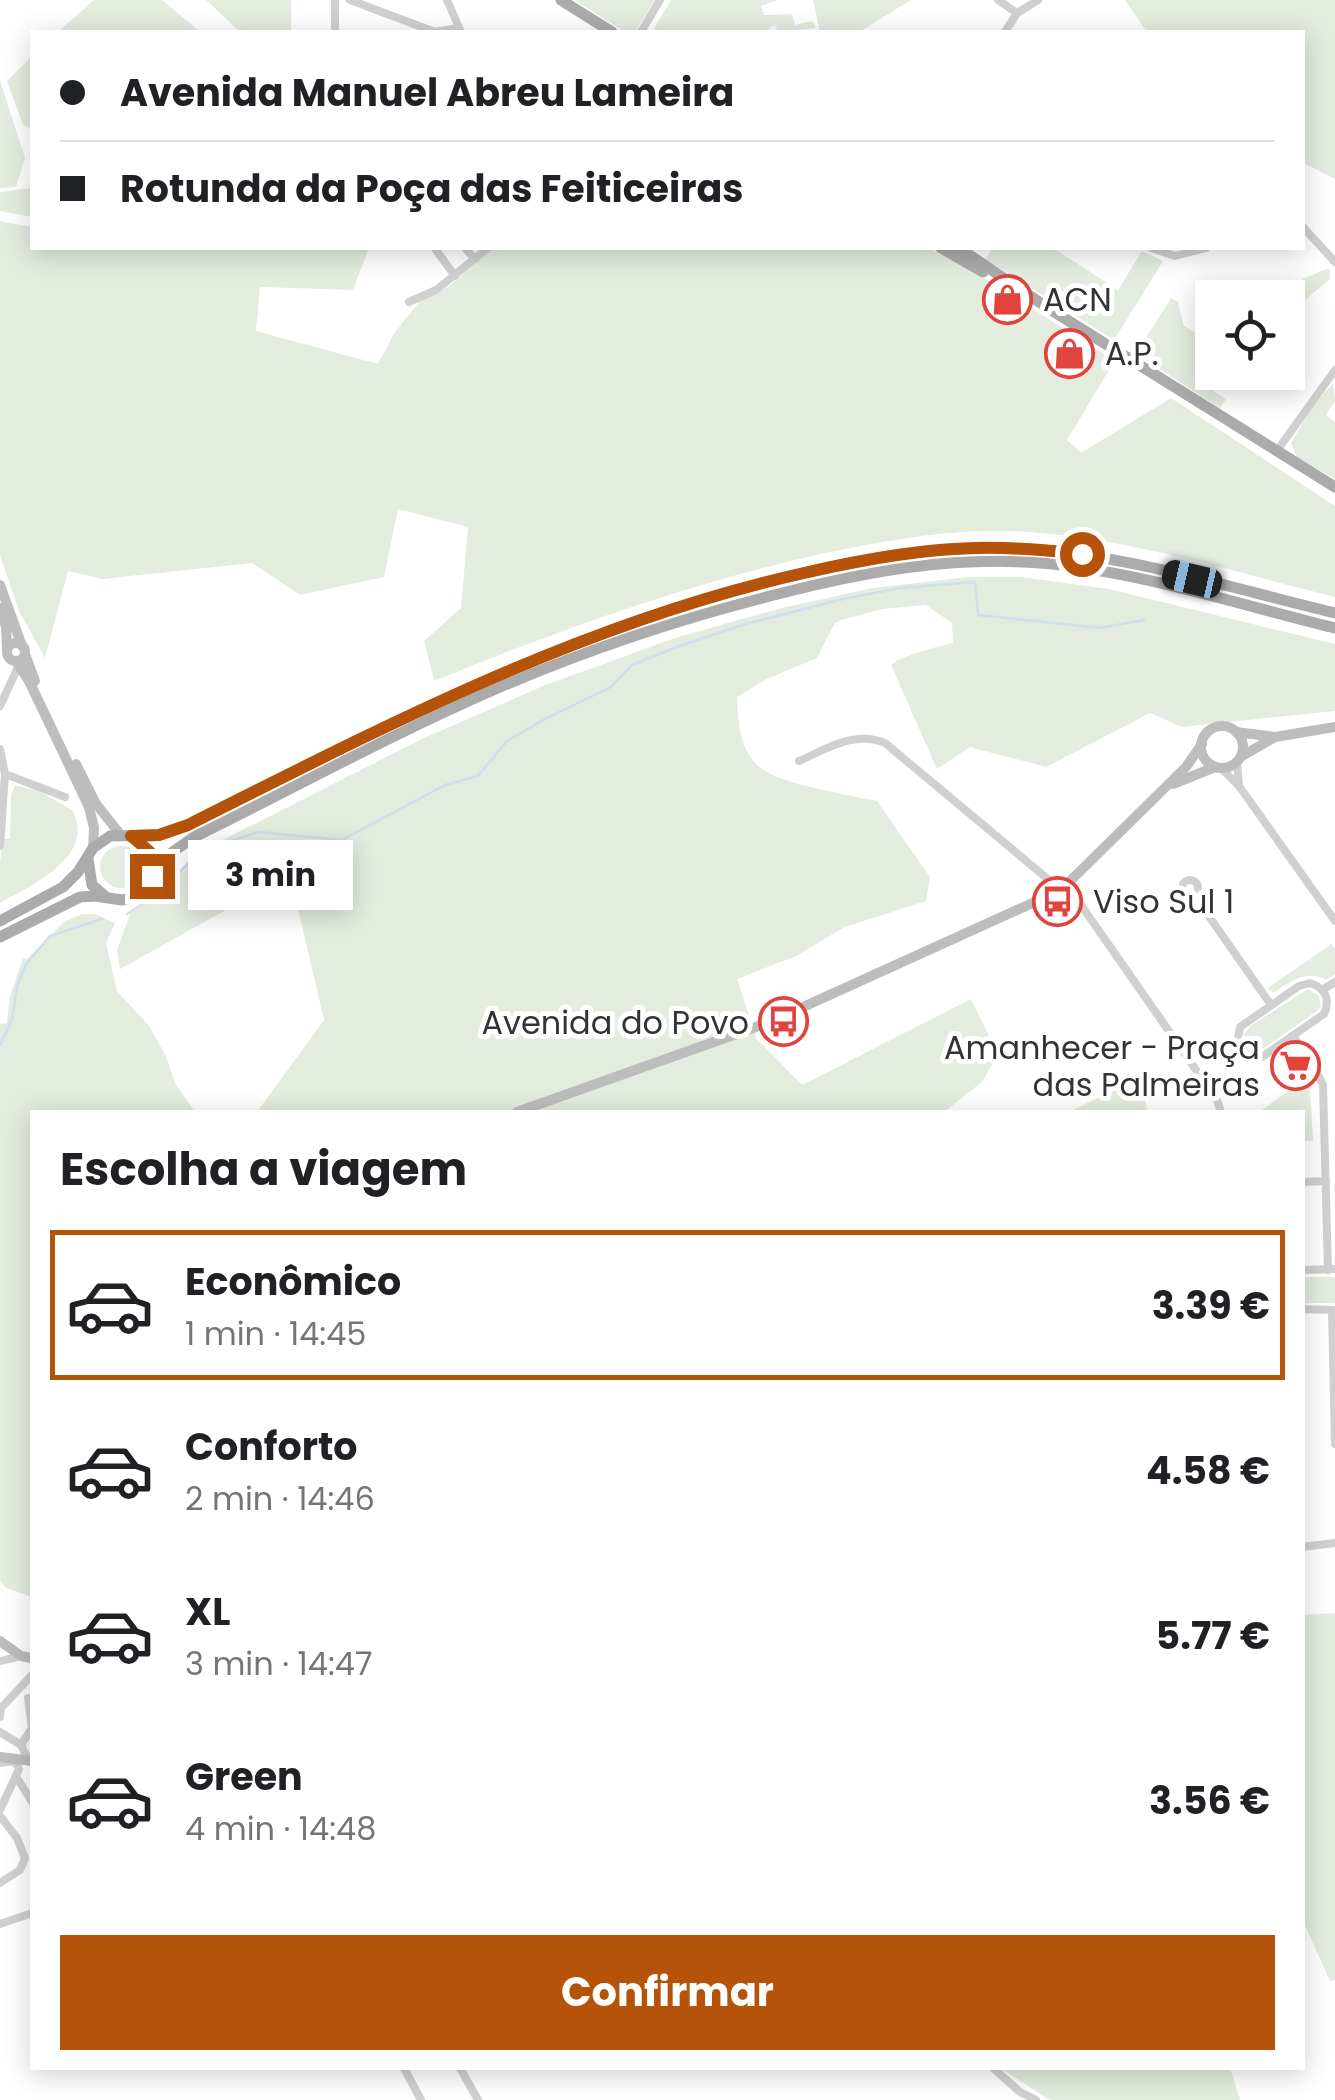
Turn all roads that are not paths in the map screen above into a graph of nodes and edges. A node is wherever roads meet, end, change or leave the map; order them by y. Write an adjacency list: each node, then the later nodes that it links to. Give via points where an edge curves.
1 (335, 0): 9 (street)
2 (350, 0): 10 (street)
3 (447, 0): 11 (street)
4 (561, 0): 12 (main road)
5 (660, 0): 13 (street)
6 (998, 0): 8 (street)
7 (1038, 0): 8 (street)
8 (1018, 13): 14 (street)
9 (335, 30)
10 (429, 30)
11 (460, 30)
12 (609, 30)
13 (642, 30)
14 (1006, 30)
15 (1305, 229): 24 (street)
16 (436, 250): 25 (street)
17 (467, 250): 23 (street)
18 (486, 250): 23 (street)
19 (945, 250): 27 (main road)
20 (962, 250): 27 (main road)
21 (1157, 250): 22 (street, via 1175,256)
22 (1198, 250)
23 (475, 260): 25 (street)
24 (1335, 262)
25 (455, 276): 26 (street)
26 (409, 302)
27 (1048, 308): 29 (main road)
28 (1335, 370): 29 (street)
29 (1276, 452): 30 (main road)
30 (1335, 491)
31 (0, 585): 35 (street)
32 (0, 608): 35 (street)
33 (1335, 613): 49 (main road, via 1082,554 974,548 871,559 746,586 603,632 410,712 188,825 159,835)
34 (1335, 628): 52 (main road, via 1040,563 938,563 830,581 674,622 519,679 194,838 164,858)
35 (12, 655): 36 (street); 49 (street, via 93,798); 51 (street, via 89,807)
36 (0, 706)
37 (1335, 727): 39 (street)
38 (1236, 732): 39 (street); 40 (street, via 1212,729); 42 (street, via 1242,741)
39 (1276, 736): 42 (street)
40 (1202, 744): 44 (street, via 1206,760); 46 (street)
41 (0, 749): 45 (street)
42 (1239, 760): 44 (street); 47 (street)
43 (799, 761): 53 (street, via 852,740 884,743)
44 (1218, 767): 46 (street); 47 (street)
45 (4, 774): 48 (street); 50 (street)
46 (1167, 786): 53 (street)
47 (1238, 786): 57 (street)
48 (65, 798)
49 (126, 835): 51 (main road, via 110,836); 52 (main road, via 150,852)
50 (1, 842)
51 (90, 853): 55 (main road, via 88,876); 56 (main road, via 56,892)
52 (152, 876): 55 (main road, via 138,896)
53 (1064, 888): 63 (street, via 770,1022); 64 (street)
54 (1194, 895): 61 (street)
55 (106, 897): 58 (main road, via 74,899)
56 (0, 921)
57 (1335, 921)
58 (0, 937)
59 (1335, 982): 60 (street)
60 (1322, 990): 61 (street, via 1310,983); 62 (street, via 1324,1014)
61 (1271, 1005): 62 (street, via 1240,1026 1237,1043 1248,1056 1262,1057)
62 (1293, 1036): 65 (street, via 1323,1085)
63 (523, 1110)
64 (1220, 1110)
65 (1326, 1181): 66 (street); 68 (street)
66 (1305, 1182)
67 (1305, 1270): 68 (street)
68 (1332, 1270)
69 (1305, 1310): 70 (street)
70 (1334, 1310): 71 (street)
71 (1335, 1444)
72 (1335, 1543): 73 (street)
73 (1305, 1547)
74 (0, 1641): 75 (street)
75 (27, 1657): 76 (street)
76 (0, 1661)
77 (30, 1678): 78 (street)
78 (18, 1693): 79 (street); 80 (street)
79 (30, 1697)
80 (0, 1717)
81 (30, 1731): 83 (street)
82 (0, 1732): 83 (street)
83 (22, 1745): 84 (street)
84 (30, 1758)
85 (0, 1760): 86 (street)
86 (16, 1760): 87 (street); 88 (street)
87 (30, 1760)
88 (16, 1778): 89 (street); 90 (street)
89 (30, 1799)
90 (0, 1813): 91 (street, via 25,1858)
91 (0, 1883)
92 (30, 1914): 93 (street)
93 (0, 1924)
94 (405, 2070): 97 (street)
95 (461, 2070): 98 (street)
96 (995, 2070): 99 (street)
97 (420, 2100)
98 (478, 2100)
99 (1036, 2100)

